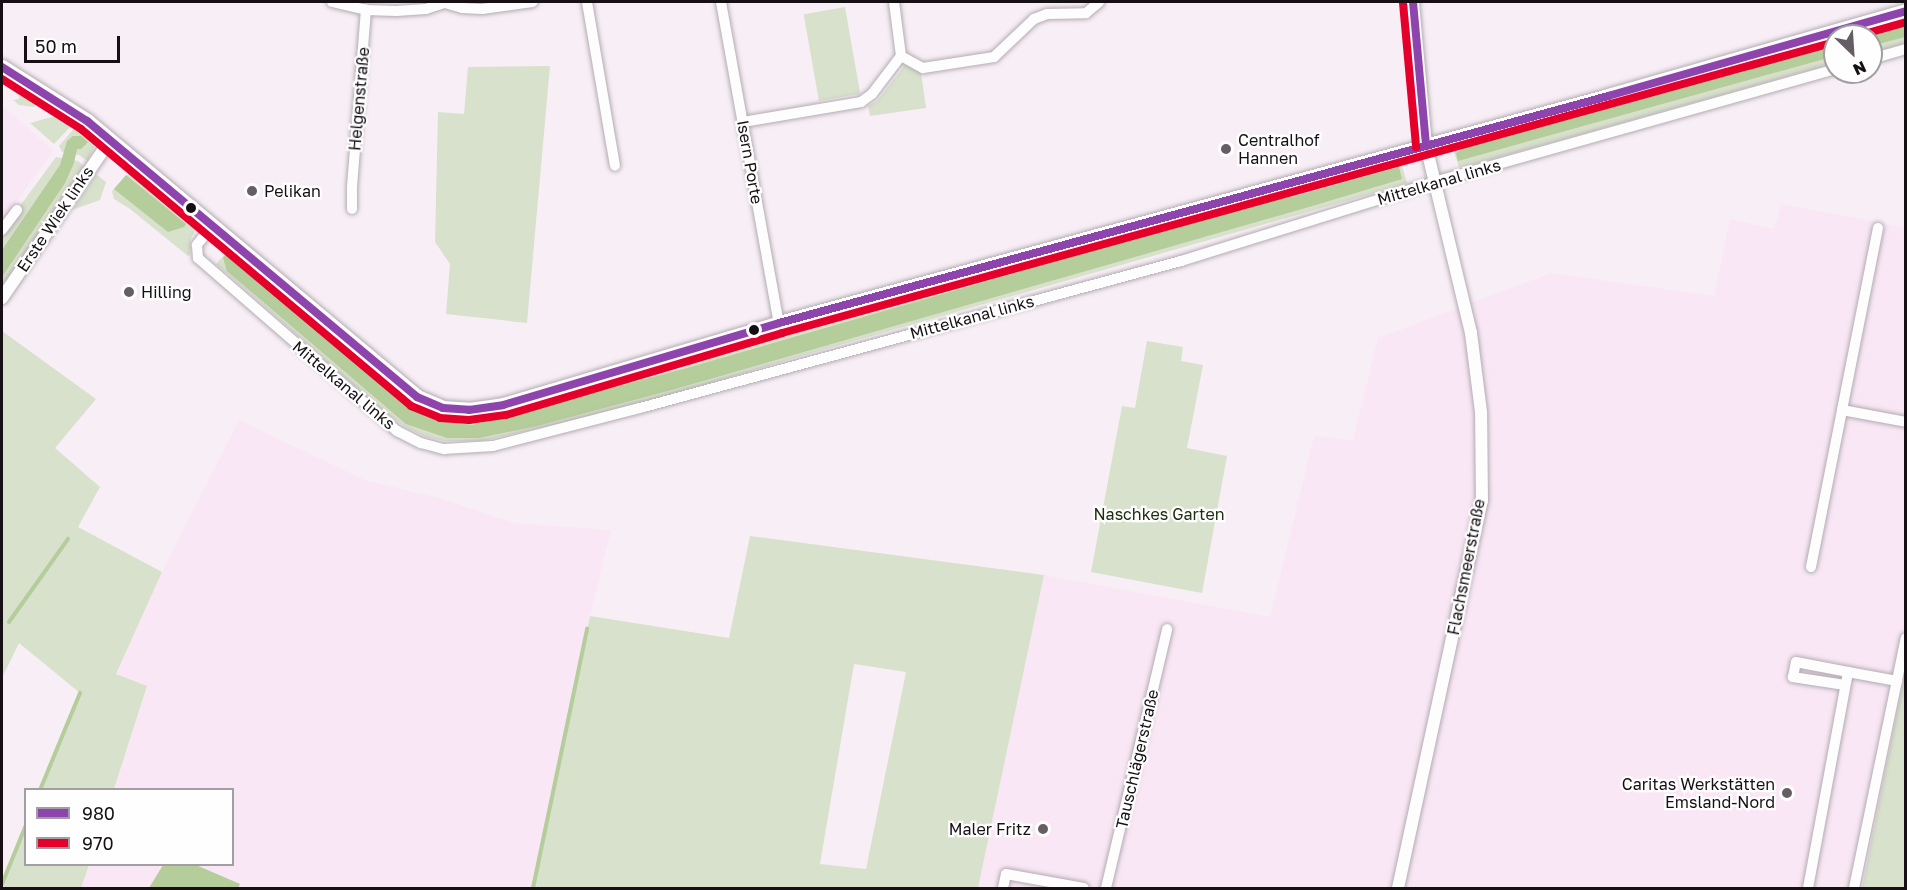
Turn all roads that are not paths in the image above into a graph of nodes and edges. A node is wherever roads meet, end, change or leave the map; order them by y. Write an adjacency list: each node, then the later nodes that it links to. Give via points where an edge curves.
1 (332, 2): 9 (street)
2 (445, 2): 3 (street, via 482,9); 9 (street, via 426,9)
3 (532, 2)
4 (587, 2): 19 (street)
5 (721, 2): 16 (street, Isern Porte)
6 (894, 2): 13 (street)
7 (1099, 2): 13 (street, via 1086,13 1047,14 1034,20 994,57 923,68)
8 (1413, 2): 18 (street, Flachsmeerstraße)
9 (366, 10): 20 (street, Helgenstraße)
10 (1905, 11): 18 (main road)
11 (1905, 49): 12 (street)
12 (1883, 55)
13 (901, 56): 16 (street, via 872,94 861,102)
14 (2, 67): 17 (main road)
15 (1823, 72): 18 (street, Mittelkanal links)
16 (743, 122): 26 (street, Isern Porte)
17 (110, 140): 22 (main road); 25 (street, Erste Wiek links)
18 (1430, 165): 22 (street, Mittelkanal links, via 1181,261 493,446 444,449 397,431 198,258 197,245); 26 (main road); 38 (street, Flachsmeerstraße, via 1471,333 1481,412 1482,501)
19 (615, 166)
20 (352, 209)
21 (16, 210): 24 (street)
22 (213, 225): 26 (main road, via 388,374 417,397 443,408 470,410 503,405)
23 (1878, 228): 27 (street)
24 (2, 230)
25 (2, 298)
26 (779, 323)
27 (1842, 410): 28 (street); 29 (street)
28 (1905, 422)
29 (1811, 567)
30 (1167, 629): 37 (street, Tauschlägerstraße)
31 (1905, 638): 33 (street)
32 (1848, 672): 33 (street); 34 (street); 34 (street, via 1796,662 1793,677)
33 (1897, 681): 40 (street)
34 (1845, 685): 39 (street)
35 (1003, 888): 36 (street, via 1006,874)
36 (1084, 888)
37 (1106, 888)
38 (1398, 888)
39 (1808, 888)
40 (1854, 888)

